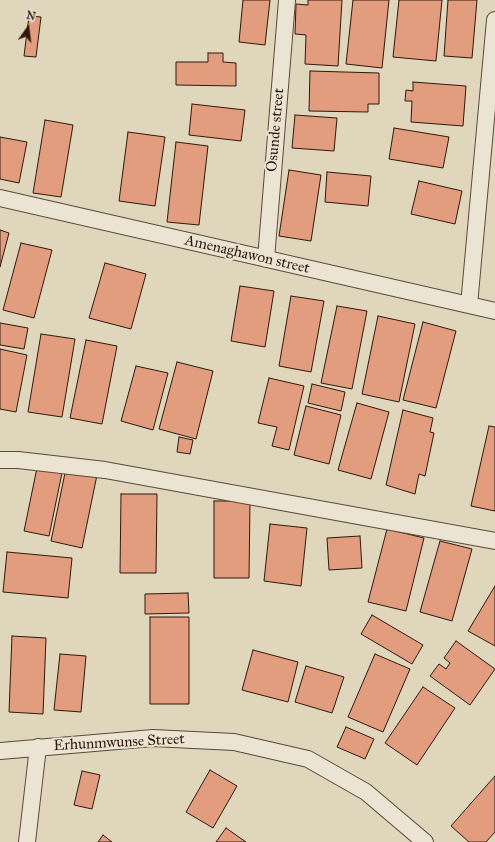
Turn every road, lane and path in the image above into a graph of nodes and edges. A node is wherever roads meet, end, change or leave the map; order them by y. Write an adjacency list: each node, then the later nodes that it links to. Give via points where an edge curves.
1 (287, 0): 4 (street, Osunde street)
2 (495, 20): 5 (street)
3 (0, 198): 4 (street, Amenaghawon street)
4 (266, 259): 5 (street, Amenaghawon street)
5 (469, 305): 6 (street, Amenaghawon street)
6 (495, 311)
7 (0, 460): 8 (street, via 105,470)
8 (495, 541)
9 (38, 748): 10 (street, Erhunmwunse Street); 11 (street); 12 (street, Erhunmwunse Street, via 154,738 234,742 308,759 366,792)
10 (0, 751)
11 (27, 842)
12 (425, 842)

